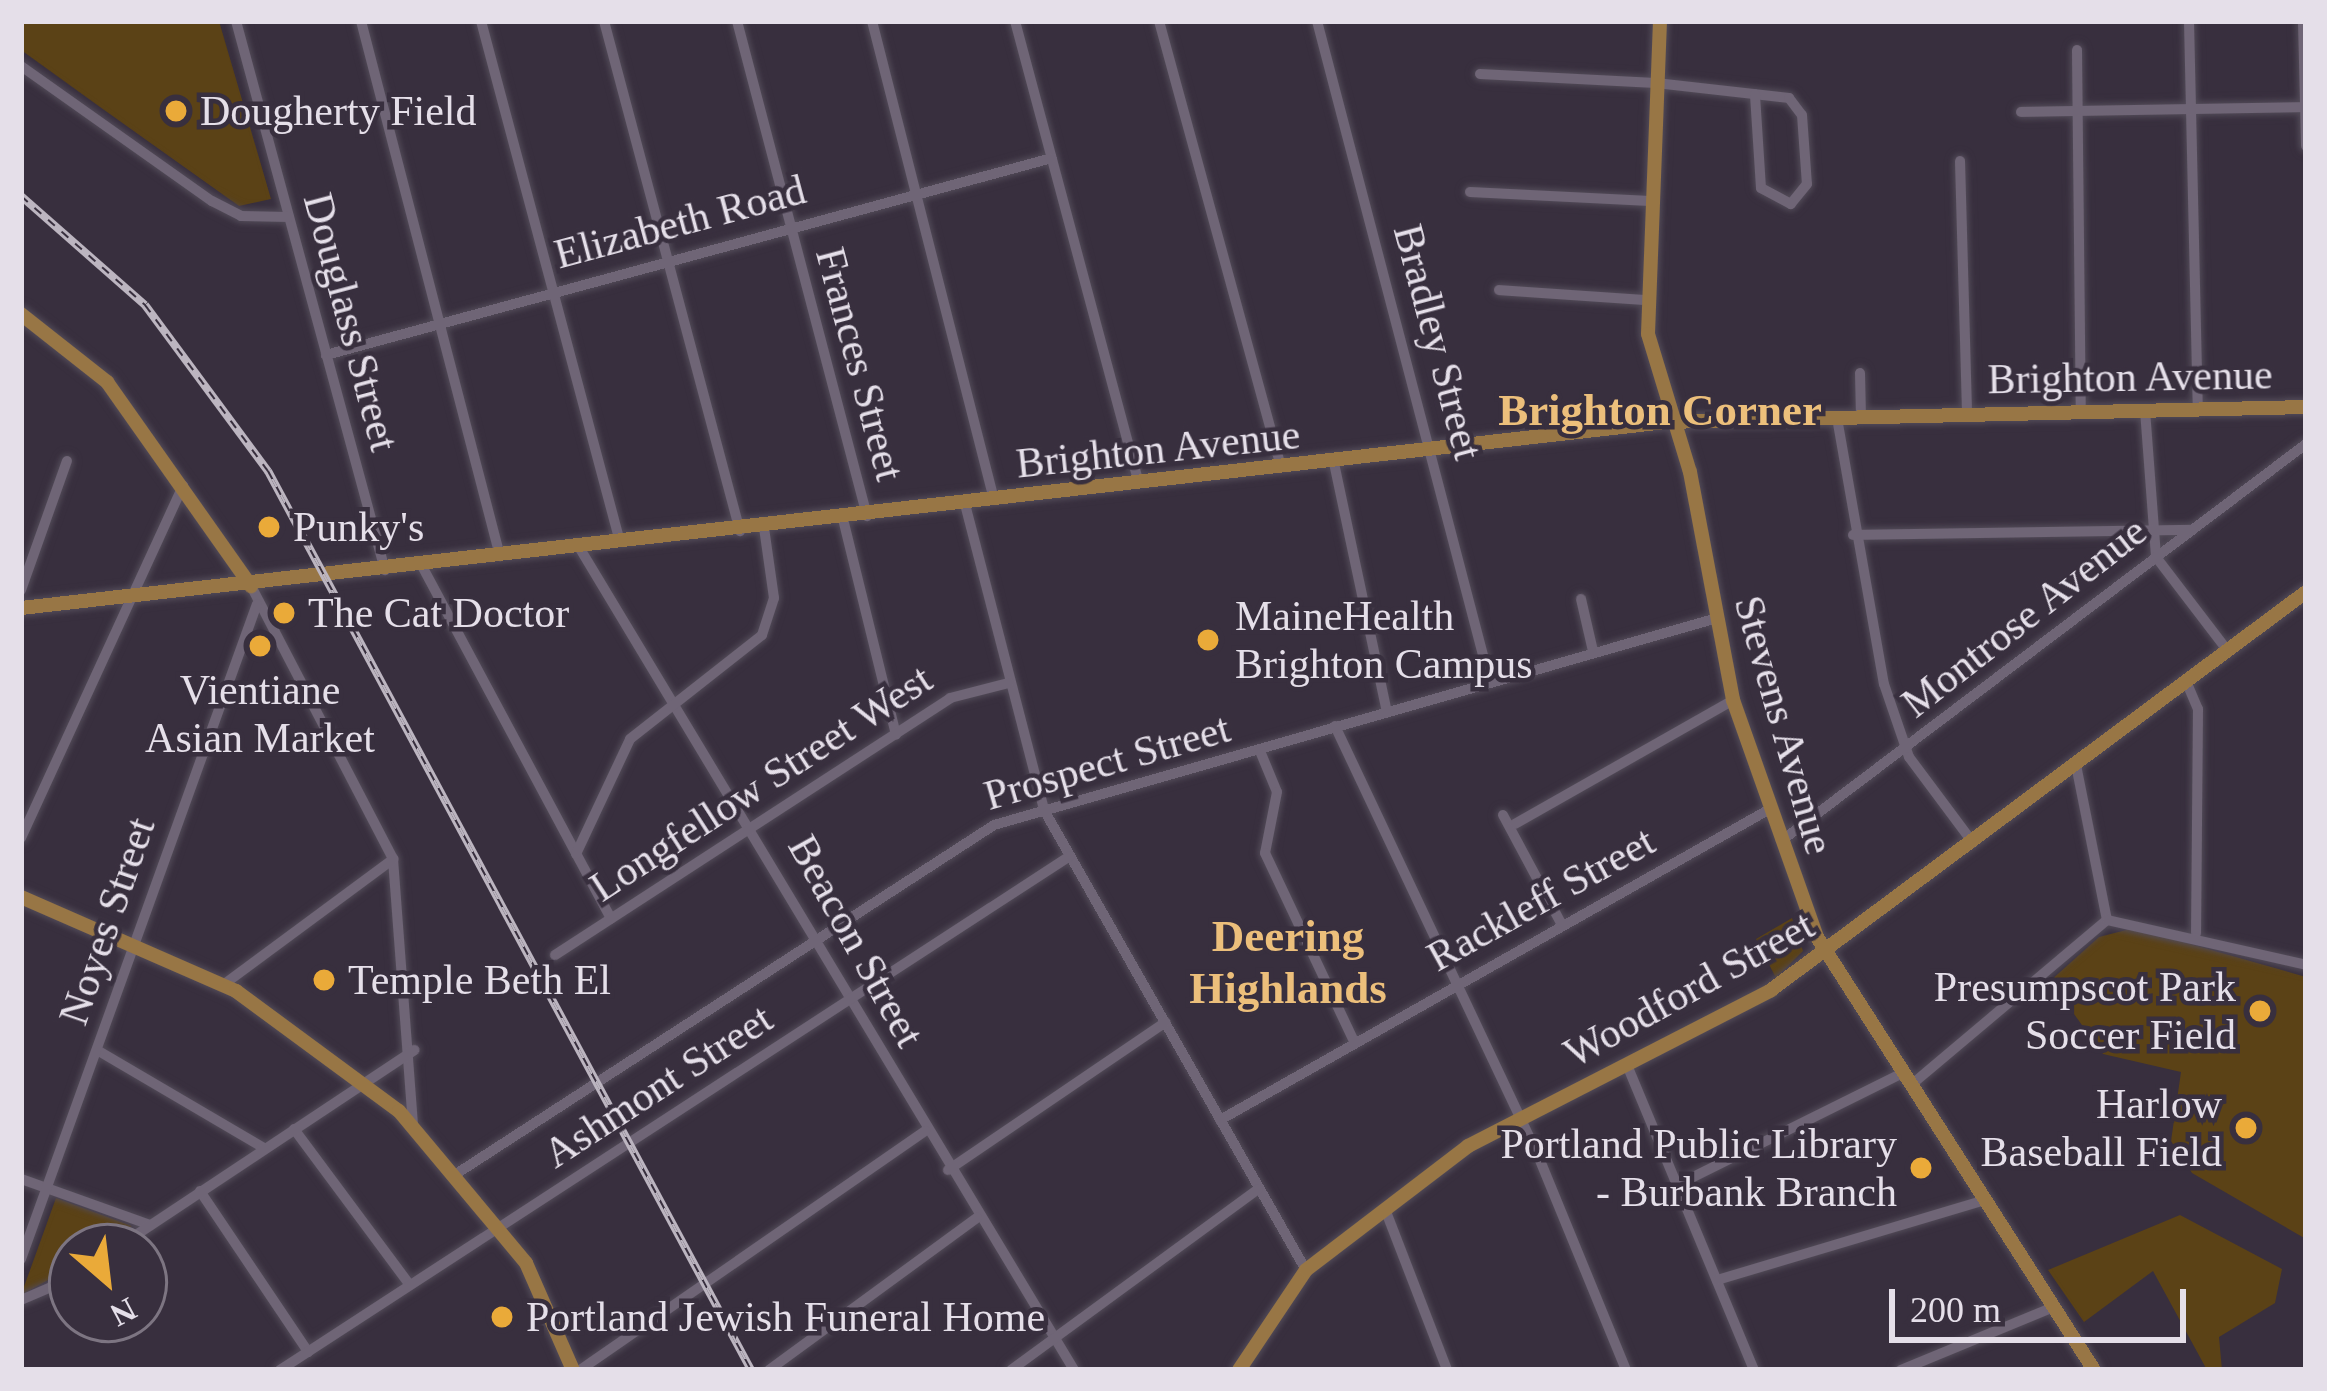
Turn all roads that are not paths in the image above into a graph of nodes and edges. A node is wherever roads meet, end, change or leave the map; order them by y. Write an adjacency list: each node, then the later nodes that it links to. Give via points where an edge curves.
1 (236, 21): 28 (street, Douglass Street)
2 (361, 21): 35 (street)
3 (481, 21): 32 (street)
4 (604, 21): 30 (street)
5 (737, 21): 29 (street, Frances Street)
6 (872, 21): 26 (street)
7 (1015, 21): 23 (street)
8 (1159, 21): 50 (street)
9 (1317, 21): 47 (street, Bradley Street)
10 (1660, 21): 16 (main road, Stevens Avenue)
11 (2189, 21): 19 (street)
12 (2303, 21): 18 (street)
13 (2077, 50): 20 (street)
14 (21, 66): 28 (street, via 212,201 241,216)
15 (1480, 74): 16 (street)
16 (1656, 83): 17 (street); 27 (main road, Stevens Avenue)
17 (1755, 94): 17 (street, via 1789,98 1801,112 1807,184 1788,206 1761,188)
18 (2306, 107): 19 (street); 22 (street)
19 (2191, 109): 20 (street); 39 (street)
20 (2074, 111): 21 (street); 41 (street)
21 (2021, 112)
22 (2306, 146)
23 (1052, 158): 26 (street, Elizabeth Road); 51 (street)
24 (1960, 161): 42 (street)
25 (1470, 192): 27 (street)
26 (917, 194): 29 (street, Elizabeth Road); 53 (street)
27 (1649, 200): 33 (main road, Stevens Avenue)
28 (289, 217): 36 (street, Douglass Street)
29 (790, 227): 30 (street, Elizabeth Road); 55 (street, Frances Street)
30 (667, 259): 32 (street, Elizabeth Road); 60 (street)
31 (1499, 290): 33 (street)
32 (551, 291): 35 (street, Elizabeth Road); 62 (street)
33 (1647, 300): 45 (main road, Stevens Avenue)
34 (21, 314): 52 (main road, via 91,364)
35 (438, 322): 36 (street, Elizabeth Road); 64 (street)
36 (326, 355): 67 (street, Douglass Street)
37 (1860, 373): 43 (street)
38 (2306, 407): 39 (main road, Brighton Avenue)
39 (2198, 409): 40 (main road, Brighton Avenue)
40 (2145, 410): 41 (main road, Brighton Avenue); 58 (street)
41 (2081, 411): 42 (main road, Brighton Avenue)
42 (1967, 413): 43 (main road, Brighton Avenue)
43 (1861, 417): 44 (main road, Brighton Avenue)
44 (1837, 418): 45 (main road, Brighton Avenue); 61 (street)
45 (1677, 421): 47 (main road, Brighton Avenue); 75 (main road, Stevens Avenue)
46 (2306, 444): 59 (street, Montrose Avenue)
47 (1434, 450): 49 (main road, Brighton Avenue); 79 (street, Bradley Street)
48 (67, 461): 69 (street)
49 (1334, 463): 50 (main road, Brighton Avenue); 83 (street)
50 (1281, 467): 51 (main road, Brighton Avenue)
51 (1138, 484): 53 (main road, Brighton Avenue)
52 (183, 485): 68 (main road); 71 (street)
53 (994, 501): 54 (main road, Brighton Avenue)
54 (965, 504): 55 (main road, Brighton Avenue); 80 (street)
55 (867, 516): 56 (main road, Brighton Avenue)
56 (843, 519): 57 (main road, Brighton Avenue); 85 (street)
57 (764, 528): 60 (main road, Brighton Avenue); 82 (street, via 770,619 750,649)
58 (2148, 530): 59 (street); 61 (street); 65 (street)
59 (2190, 530): 65 (street, Montrose Avenue)
60 (740, 531): 62 (main road, Brighton Avenue)
61 (1853, 535): 86 (street)
62 (620, 542): 63 (main road, Brighton Avenue)
63 (579, 547): 64 (main road, Brighton Avenue); 82 (street, Beacon Street)
64 (500, 556): 66 (main road, Brighton Avenue)
65 (2156, 557): 76 (street); 86 (street, Montrose Avenue)
66 (422, 566): 67 (main road, Brighton Avenue); 97 (street)
67 (385, 570): 68 (main road, Brighton Avenue)
68 (251, 586): 71 (main road, Brighton Avenue); 73 (street)
69 (21, 590)
70 (2304, 596): 76 (main road, Woodford Street)
71 (126, 598): 74 (main road, Brighton Avenue); 94 (street)
72 (1581, 599): 77 (street)
73 (256, 604): 99 (street); 106 (street, Noyes Street)
74 (21, 608)
75 (1714, 619): 77 (street, Prospect Street); 81 (main road, Stevens Avenue)
76 (2227, 650): 78 (main road, Woodford Street)
77 (1593, 651): 79 (street, Prospect Street)
78 (2186, 681): 88 (main road, Woodford Street); 104 (street, via 2198,709)
79 (1490, 682): 83 (street, Prospect Street)
80 (1009, 683): 85 (street, Longfellow Street West, via 950,698); 90 (street)
81 (1733, 700): 89 (main road, Stevens Avenue); 92 (street)
82 (673, 706): 93 (street, Beacon Street); 97 (street, via 619,754)
83 (1387, 712): 84 (street, Prospect Street)
84 (1335, 726): 87 (street, Prospect Street); 111 (street)
85 (896, 735): 93 (street, Longfellow Street West)
86 (1905, 749): 95 (street, Montrose Avenue); 96 (street)
87 (1260, 751): 90 (street, Prospect Street); 114 (street, via 1277,792 1265,853)
88 (2076, 765): 96 (main road, Woodford Street); 102 (street)
89 (1770, 808): 95 (main road, Stevens Avenue); 103 (street, Rackleff Street)
90 (1044, 810): 98 (street); 105 (street, Prospect Street, via 982,830)
91 (1503, 815): 92 (street)
92 (1516, 824): 103 (street)
93 (755, 828): 101 (street, Longfellow Street West); 105 (street, Beacon Street)
94 (21, 838)
95 (1781, 841): 107 (main road, Stevens Avenue)
96 (1972, 843): 107 (main road, Woodford Street)
97 (576, 854): 101 (street)
98 (1070, 856): 112 (street, Ashmont Street); 113 (street)
99 (393, 859): 110 (street); 116 (street)
100 (21, 897): 106 (main road)
101 (611, 919): 108 (street, Longfellow Street West)
102 (2107, 920): 104 (street); 118 (street)
103 (1562, 926): 111 (street, Rackleff Street)
104 (2196, 933): 109 (street)
105 (816, 939): 112 (street, Beacon Street); 127 (street, Prospect Street)
106 (132, 946): 110 (main road); 115 (street, Noyes Street)
107 (1827, 953): 117 (main road, Woodford Street); 118 (main road, Stevens Avenue)
108 (555, 955)
109 (2306, 964)
110 (223, 985): 119 (main road)
111 (1455, 985): 114 (street, Rackleff Street); 120 (street)
112 (850, 1002): 124 (street, Beacon Street); 138 (street, Ashmont Street)
113 (1166, 1022): 121 (street); 126 (street)
114 (1355, 1042): 121 (street, Rackleff Street)
115 (97, 1050): 125 (street); 130 (street, Noyes Street)
116 (415, 1050): 119 (street); 122 (street)
117 (1627, 1065): 120 (main road, Woodford Street); 129 (street)
118 (1907, 1079): 129 (street); 133 (main road, Stevens Avenue)
119 (364, 1082): 122 (main road); 123 (street)
120 (1520, 1119): 134 (main road, Woodford Street); 153 (street)
121 (1220, 1120): 131 (street)
122 (413, 1126): 127 (main road)
123 (294, 1129): 125 (street); 142 (street)
124 (925, 1131): 126 (street, Beacon Street); 147 (street)
125 (264, 1148): 132 (street)
126 (948, 1170): 135 (street, Beacon Street)
127 (456, 1174): 138 (main road)
128 (21, 1179): 130 (street)
129 (1677, 1186): 141 (street)
130 (46, 1188): 136 (street); 139 (street, Noyes Street)
131 (1258, 1189): 140 (street); 144 (street)
132 (200, 1191): 137 (street); 145 (street)
133 (1985, 1199): 141 (street); 143 (main road, Stevens Avenue)
134 (1385, 1209): 140 (main road, Woodford Street); 152 (street)
135 (976, 1218): 144 (street, Beacon Street); 148 (street)
136 (144, 1223)
137 (153, 1223)
138 (500, 1227): 142 (street, Ashmont Street); 147 (main road)
139 (21, 1259)
140 (1306, 1270): 151 (main road, Woodford Street)
141 (1717, 1280): 154 (street)
142 (410, 1285): 145 (street, Ashmont Street)
143 (2054, 1307): 155 (street); 156 (main road, Stevens Avenue)
144 (1053, 1339): 149 (street); 150 (street, Beacon Street)
145 (308, 1352): 146 (street, Ashmont Street)
146 (280, 1370)
147 (576, 1370)
148 (769, 1370)
149 (1011, 1370)
150 (1074, 1370)
151 (1239, 1370)
152 (1447, 1370)
153 (1626, 1370)
154 (1754, 1370)
155 (1901, 1370)
156 (2094, 1370)

